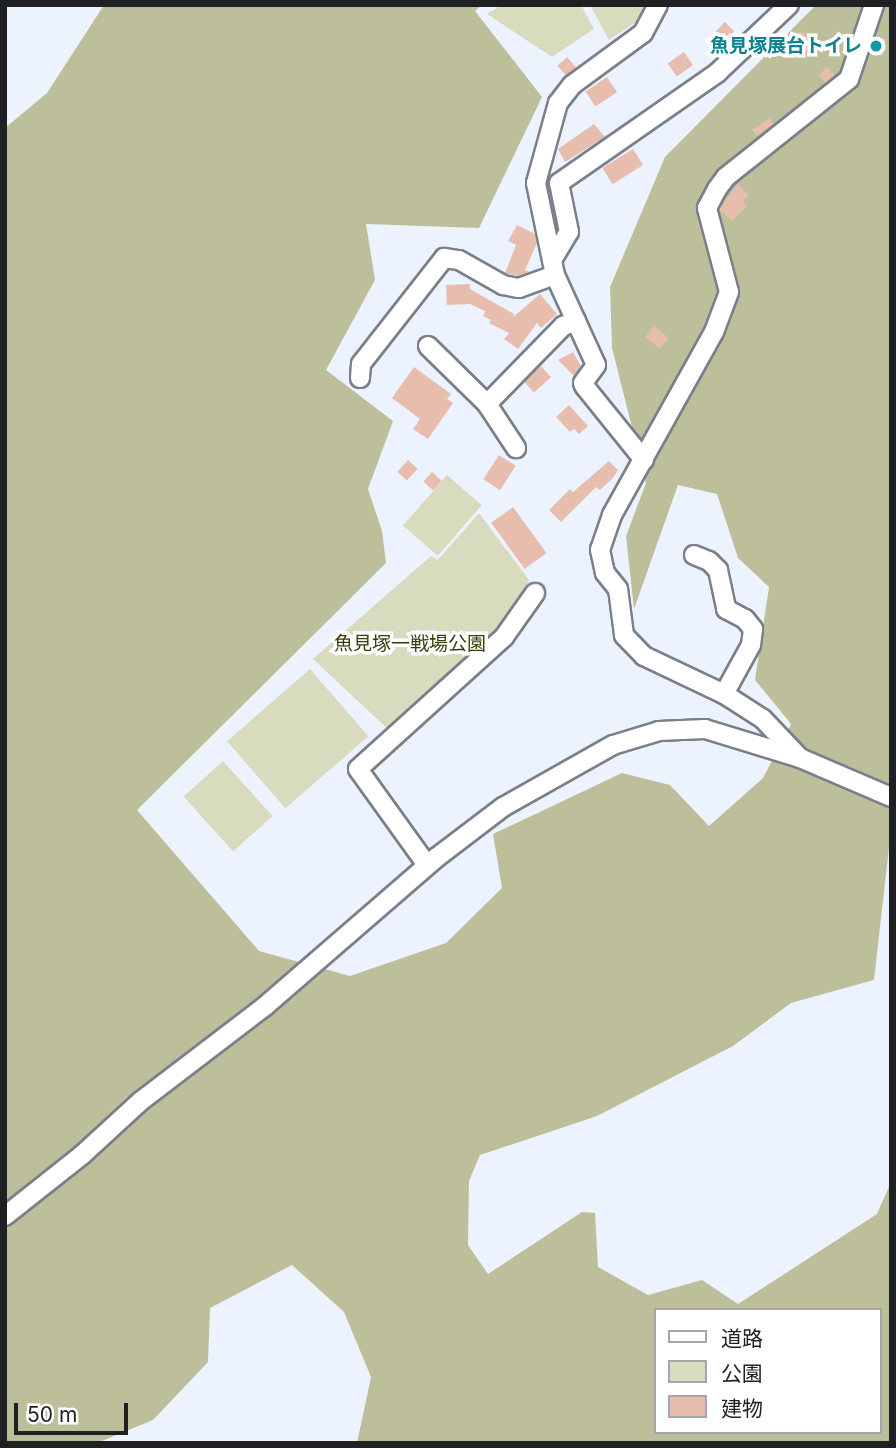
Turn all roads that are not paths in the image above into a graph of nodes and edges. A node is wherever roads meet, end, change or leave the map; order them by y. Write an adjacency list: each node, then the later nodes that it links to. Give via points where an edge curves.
1 (658, 5): 4 (street, via 643,33 572,85 558,103 536,183)
2 (789, 5): 4 (street, via 717,73 559,183 569,232)
3 (874, 5): 10 (street, via 849,79 726,177 707,208 729,292 714,332)
4 (554, 267): 5 (street); 7 (street, via 519,288 503,285 459,260 444,258 361,364)
5 (576, 321): 8 (street, via 564,326); 10 (street, via 596,365 583,383)
6 (428, 346): 8 (street)
7 (360, 378)
8 (487, 404): 9 (street)
9 (516, 447)
10 (645, 460): 13 (street, via 612,515 600,550 605,573 618,589 624,635 644,656)
11 (694, 555): 13 (street, via 718,570 726,609 753,629 751,645)
12 (535, 593): 16 (street, via 504,637 358,769)
13 (724, 694): 14 (street, via 763,719)
14 (800, 758): 15 (street); 16 (street, via 705,729 659,731 613,745 563,771 503,807)
15 (891, 797)
16 (428, 865): 17 (street, via 264,1007 141,1101)
17 (5, 1216)

